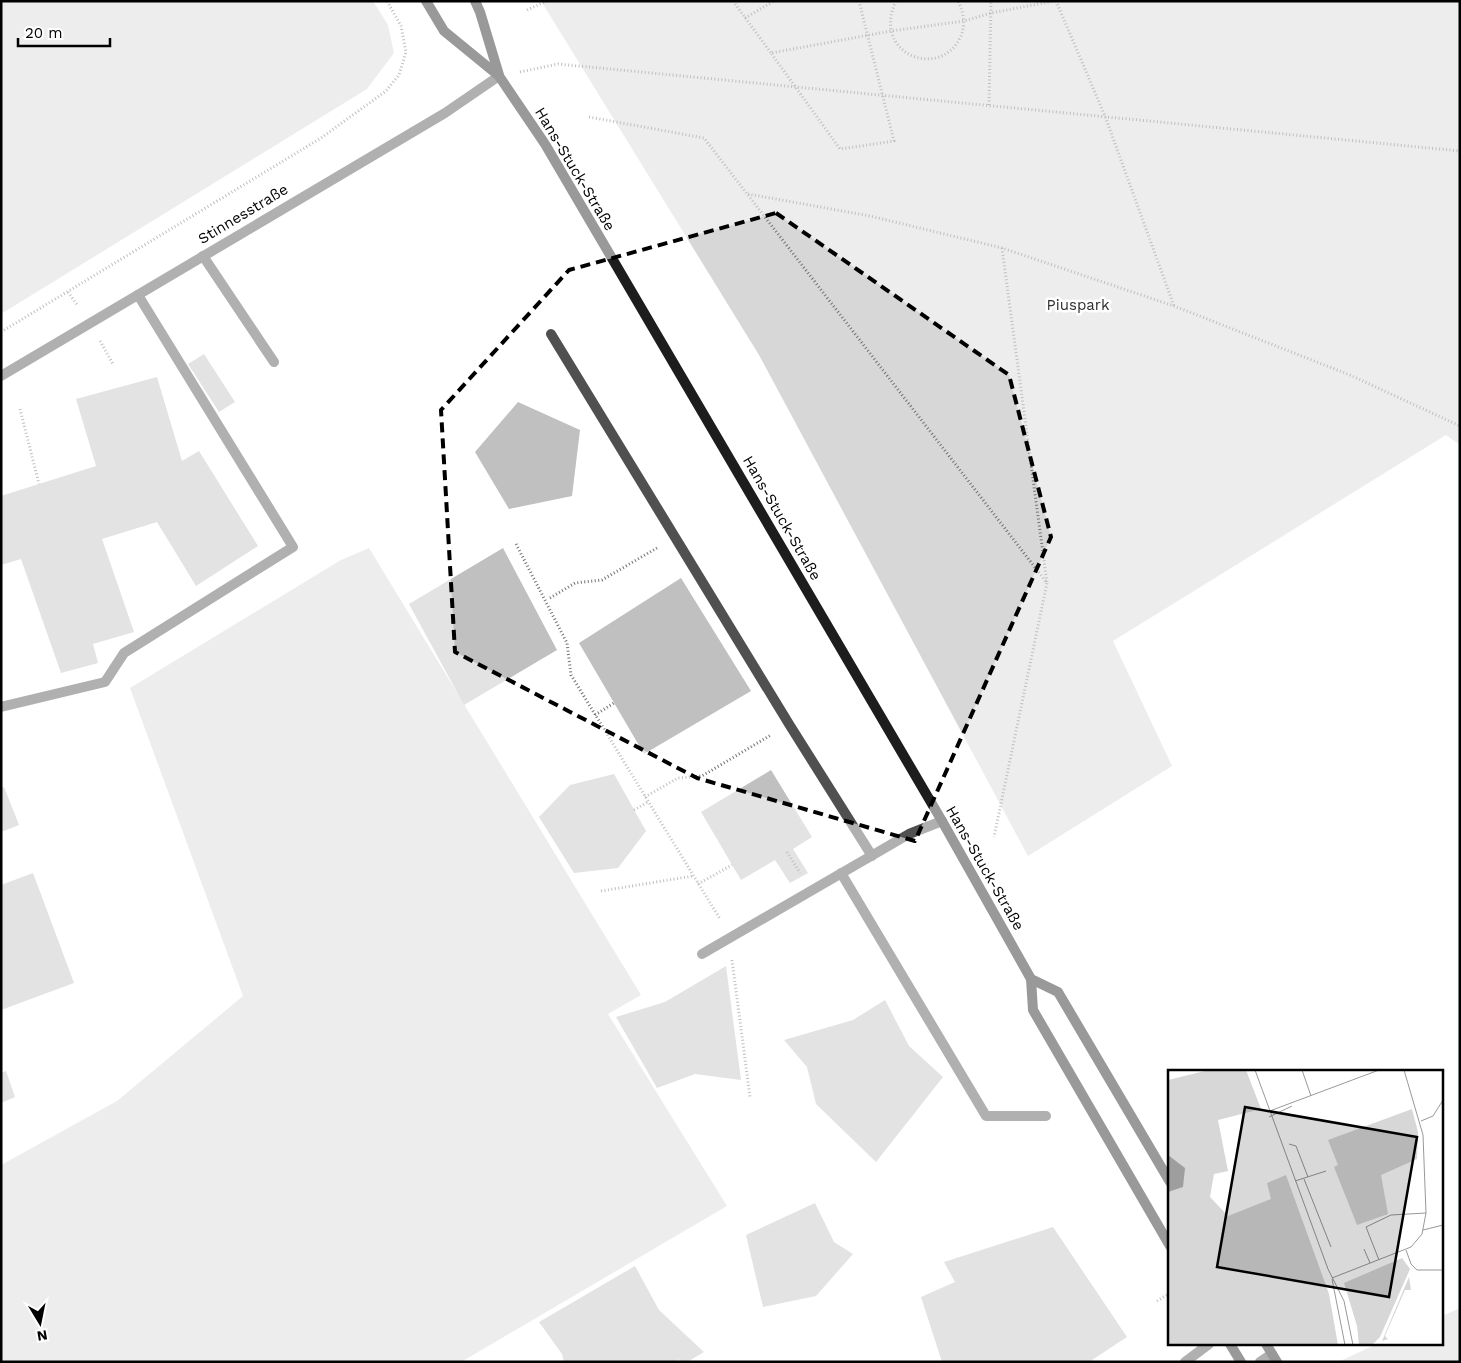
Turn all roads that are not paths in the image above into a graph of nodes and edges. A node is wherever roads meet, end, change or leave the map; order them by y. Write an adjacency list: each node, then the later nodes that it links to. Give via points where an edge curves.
1 (426, 1): 3 (main road, Hans-Stuck-Straße, via 444,31)
2 (475, 1): 3 (main road, Hans-Stuck-Straße)
3 (499, 76): 4 (street, Stinnesstraße, via 445,113); 10 (main road, Hans-Stuck-Straße, via 545,144)
4 (203, 256): 5 (street, Stinnesstraße); 7 (street)
5 (138, 295): 8 (street, Stinnesstraße); 9 (street, via 293,547 124,653 105,682)
6 (551, 334): 11 (street)
7 (274, 362)
8 (1, 376)
9 (1, 706)
10 (942, 821): 11 (street, via 909,834); 14 (main road, Hans-Stuck-Straße)
11 (872, 856): 12 (street)
12 (841, 874): 13 (street); 15 (street, via 986,1116)
13 (702, 954)
14 (1031, 979): 16 (main road, via 1058,992); 17 (main road, Hans-Stuck-Straße, via 1033,1010)
15 (1046, 1116)
16 (1168, 1179)
17 (1168, 1243)
18 (1206, 1346): 22 (street)
19 (1231, 1346): 23 (main road)
20 (1267, 1346): 21 (main road)
21 (1274, 1358): 24 (street)
22 (1185, 1362)
23 (1241, 1362)
24 (1260, 1362)

